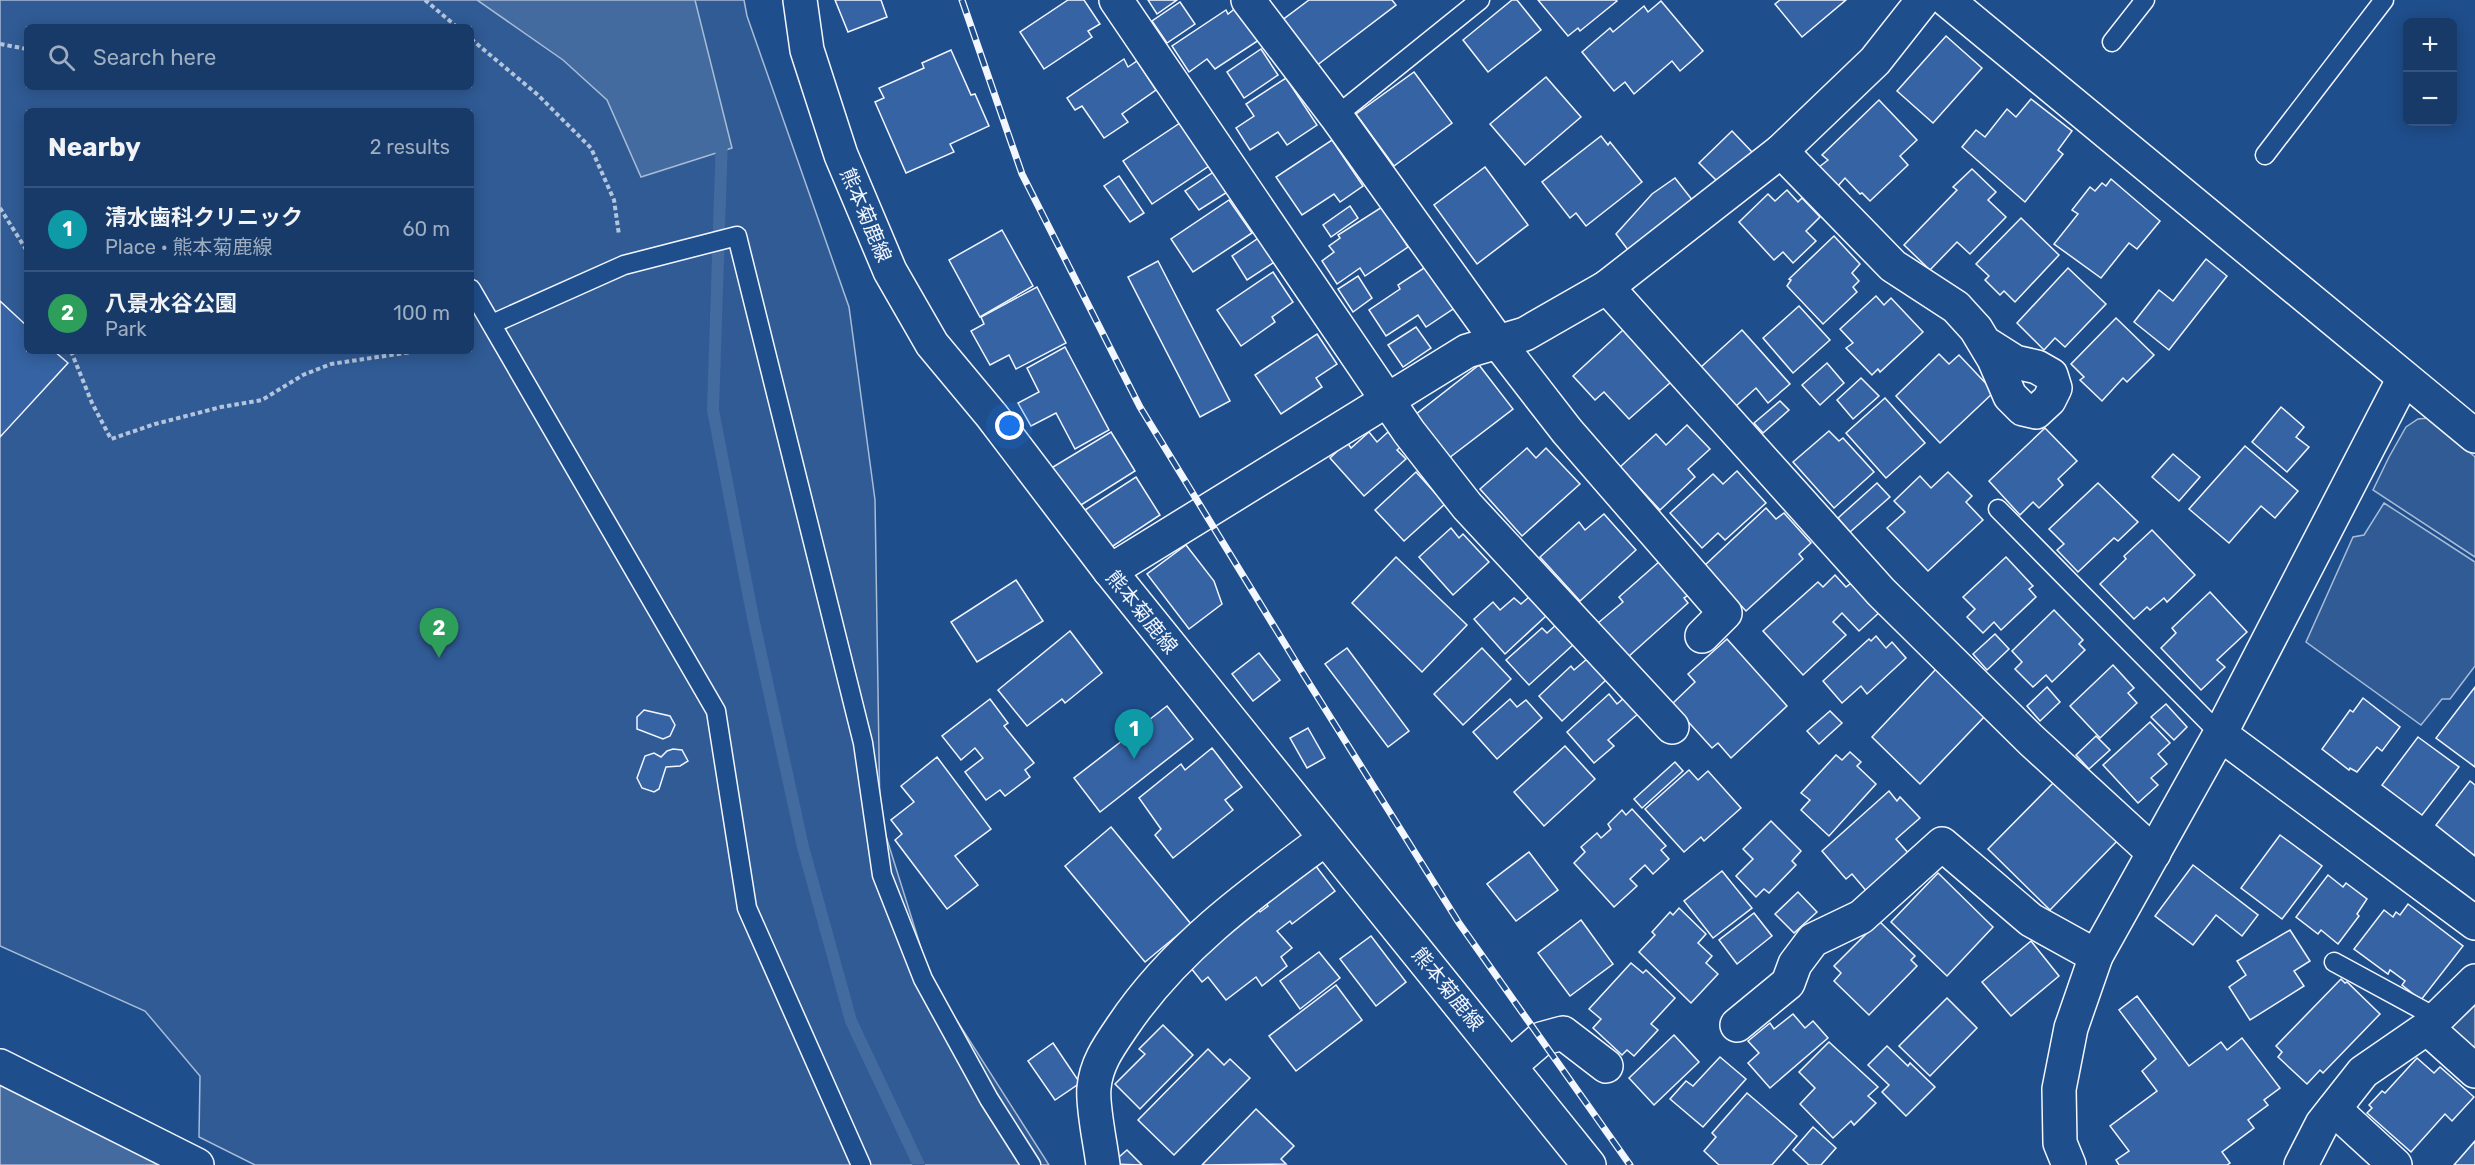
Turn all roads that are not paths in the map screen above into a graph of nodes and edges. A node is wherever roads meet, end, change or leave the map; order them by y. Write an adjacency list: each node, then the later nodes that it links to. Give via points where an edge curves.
1 (800, 0): 22 (street, 熊本菊鹿線, via 807,50 841,155 890,271 932,344)
2 (1116, 0): 19 (street)
3 (1248, 0): 10 (street)
4 (1480, 0): 10 (lane)
5 (1923, 0): 11 (street, via 1875,61)
6 (1947, 0): 18 (street)
7 (2145, 0): 9 (lane)
8 (2384, 0): 12 (lane)
9 (2112, 42)
10 (1336, 116): 16 (street)
11 (1781, 151): 13 (street); 17 (street, via 1893,266 1956,307)
12 (2265, 155)
13 (1607, 287): 16 (street, via 1526,334); 27 (street, via 1881,592 2031,740)
14 (474, 294): 15 (lane)
15 (492, 324): 40 (lane, via 716,711 747,908); 41 (lane, via 624,265 737,236 863,743 882,875 923,979 989,1099)
16 (1498, 342): 19 (street, via 1467,351); 23 (street, via 1567,431 1725,613)
17 (1984, 343)
18 (2404, 378): 20 (street); 25 (street)
19 (1388, 400): 22 (street); 24 (street, via 1467,506)
20 (2475, 436)
21 (1998, 509): 25 (lane)
22 (1110, 571): 26 (street, 熊本菊鹿線)
23 (1702, 636)
24 (1672, 727)
25 (2220, 734): 27 (street); 28 (street)
26 (1324, 839): 34 (street, 熊本菊鹿線); 42 (street, via 1191,946 1134,1008 1102,1057 1094,1089)
27 (2154, 853): 29 (street)
28 (2475, 923)
29 (2096, 956): 33 (street, via 2031,920 1942,844 1861,917 1813,940 1795,964 1788,982); 44 (street, via 2071,1028 2059,1089 2060,1143)
30 (2334, 962): 32 (lane)
31 (2475, 981): 32 (street)
32 (2432, 1023): 37 (street); 38 (street, via 2363,1072)
33 (1737, 1025)
34 (1511, 1065): 36 (street, via 1541,1039 1563,1033); 43 (street, 熊本菊鹿線)
35 (0, 1066): 39 (street)
36 (1606, 1066)
37 (2475, 1071)
38 (2334, 1109): 45 (street); 46 (street)
39 (197, 1165)
40 (861, 1165)
41 (1031, 1165)
42 (1104, 1165)
43 (1589, 1165)
44 (2069, 1165)
45 (2301, 1165)
46 (2395, 1165)

